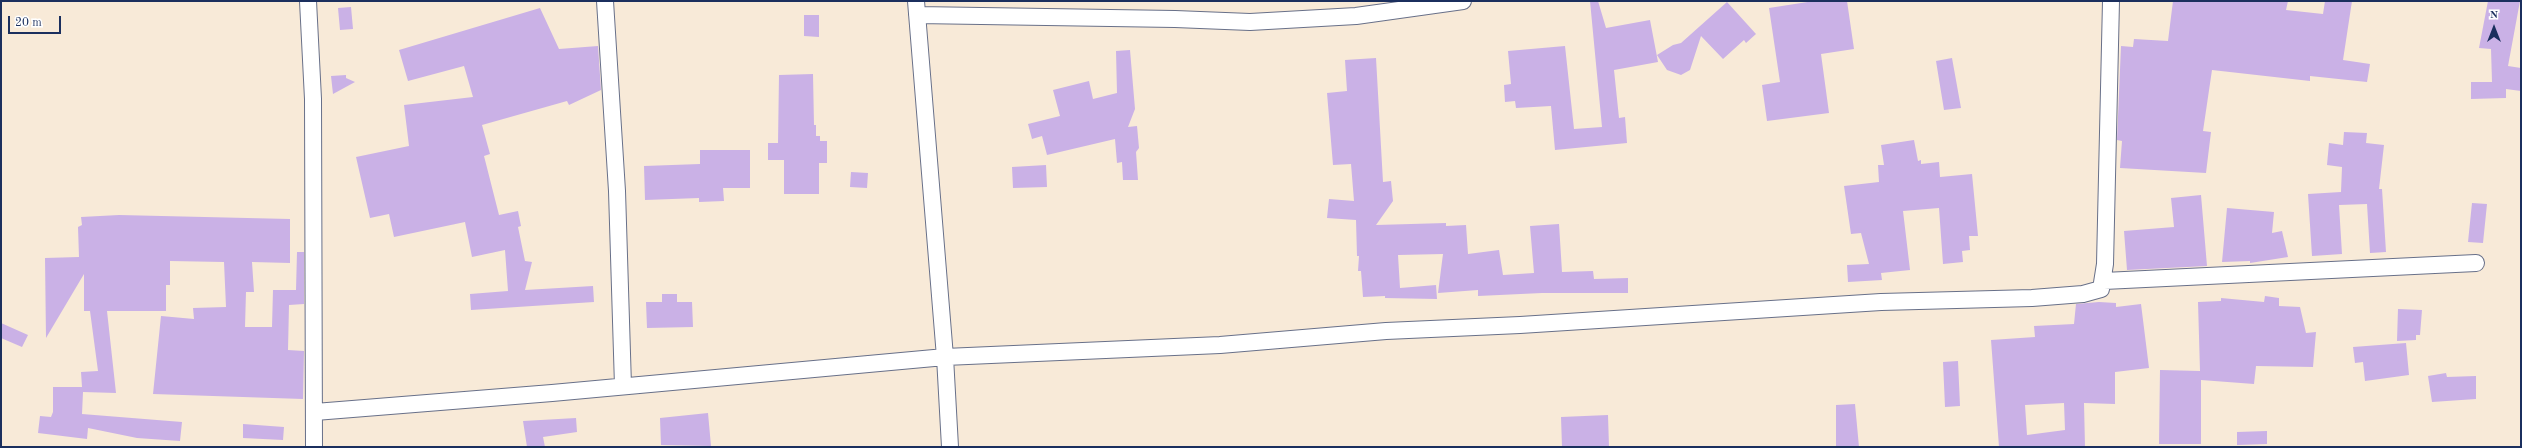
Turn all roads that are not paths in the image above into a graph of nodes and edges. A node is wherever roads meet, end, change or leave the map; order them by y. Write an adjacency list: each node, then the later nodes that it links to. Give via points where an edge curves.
1 (308, 1): 10 (street, via 313,99)
2 (605, 1): 9 (street, via 617,191)
3 (1463, 1): 5 (street, via 1356,16 1250,22)
4 (2111, 1): 7 (street)
5 (916, 8): 8 (street)
6 (2476, 263): 7 (street)
7 (2104, 281): 8 (street, via 2101,289 2083,294 2032,298 1881,302 1520,326 1386,331 1220,345)
8 (945, 357): 9 (street); 12 (street)
9 (623, 386): 10 (street)
10 (315, 412): 11 (street)
11 (314, 447)
12 (950, 447)

